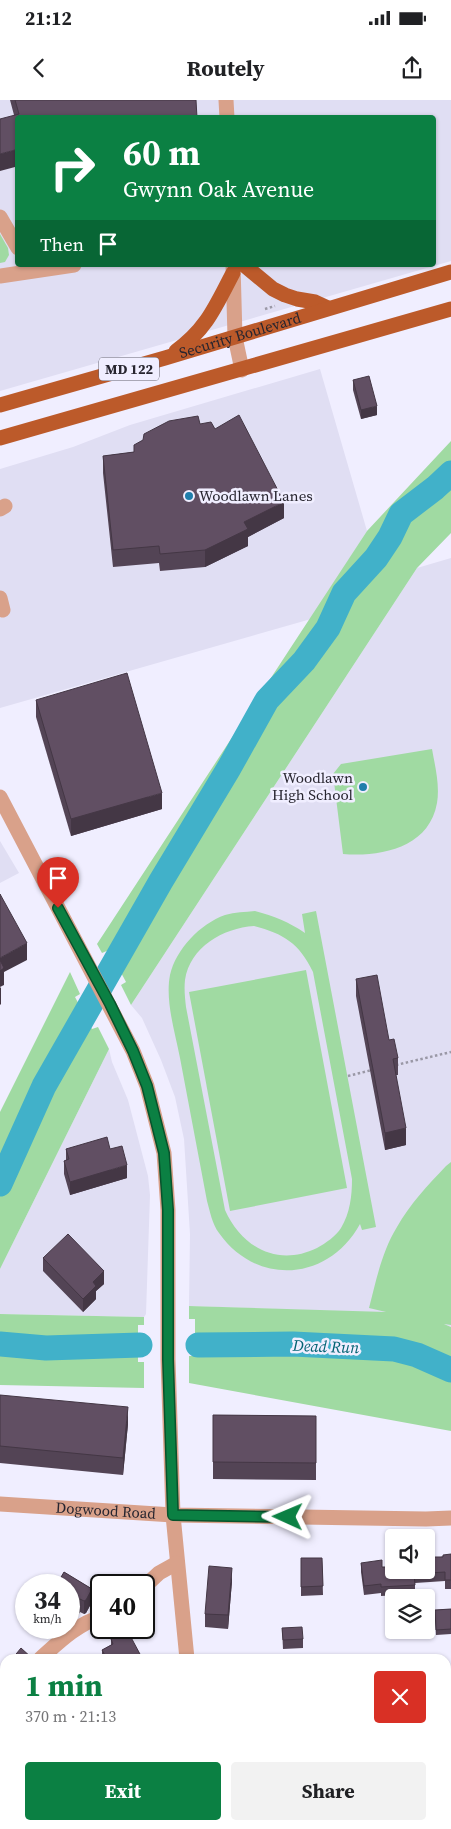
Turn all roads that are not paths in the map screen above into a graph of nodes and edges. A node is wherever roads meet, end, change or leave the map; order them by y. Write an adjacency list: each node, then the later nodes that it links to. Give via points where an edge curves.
1 (226, 100): 2 (street)
2 (227, 115)
3 (0, 218): 4 (street)
4 (15, 243)
5 (43, 267): 6 (street)
6 (27, 268): 9 (street)
7 (237, 268): 10 (main road, via 285,295); 12 (street); 13 (main road, via 206,322 191,340)
8 (451, 272): 10 (main road, Security Boulevard / MD 122)
9 (0, 276)
10 (328, 308): 12 (main road, Security Boulevard / MD 122)
11 (451, 309): 14 (main road, MD 122)
12 (235, 337): 13 (main road, Security Boulevard / MD 122); 14 (street)
13 (165, 358): 15 (main road, Security Boulevard / MD 122)
14 (242, 370): 16 (main road, MD 122)
15 (0, 405)
16 (0, 438)
17 (0, 797): 19 (street, via 133,1051 147,1086 164,1153 168,1210)
18 (0, 1504): 19 (street, Dogwood Road)
19 (173, 1515): 20 (street, Dogwood Road); 21 (street)
20 (451, 1518)
21 (177, 1562): 22 (street); 25 (street)
22 (155, 1577)
23 (90, 1621): 24 (street, via 70,1632)
24 (46, 1654)
25 (186, 1654)

